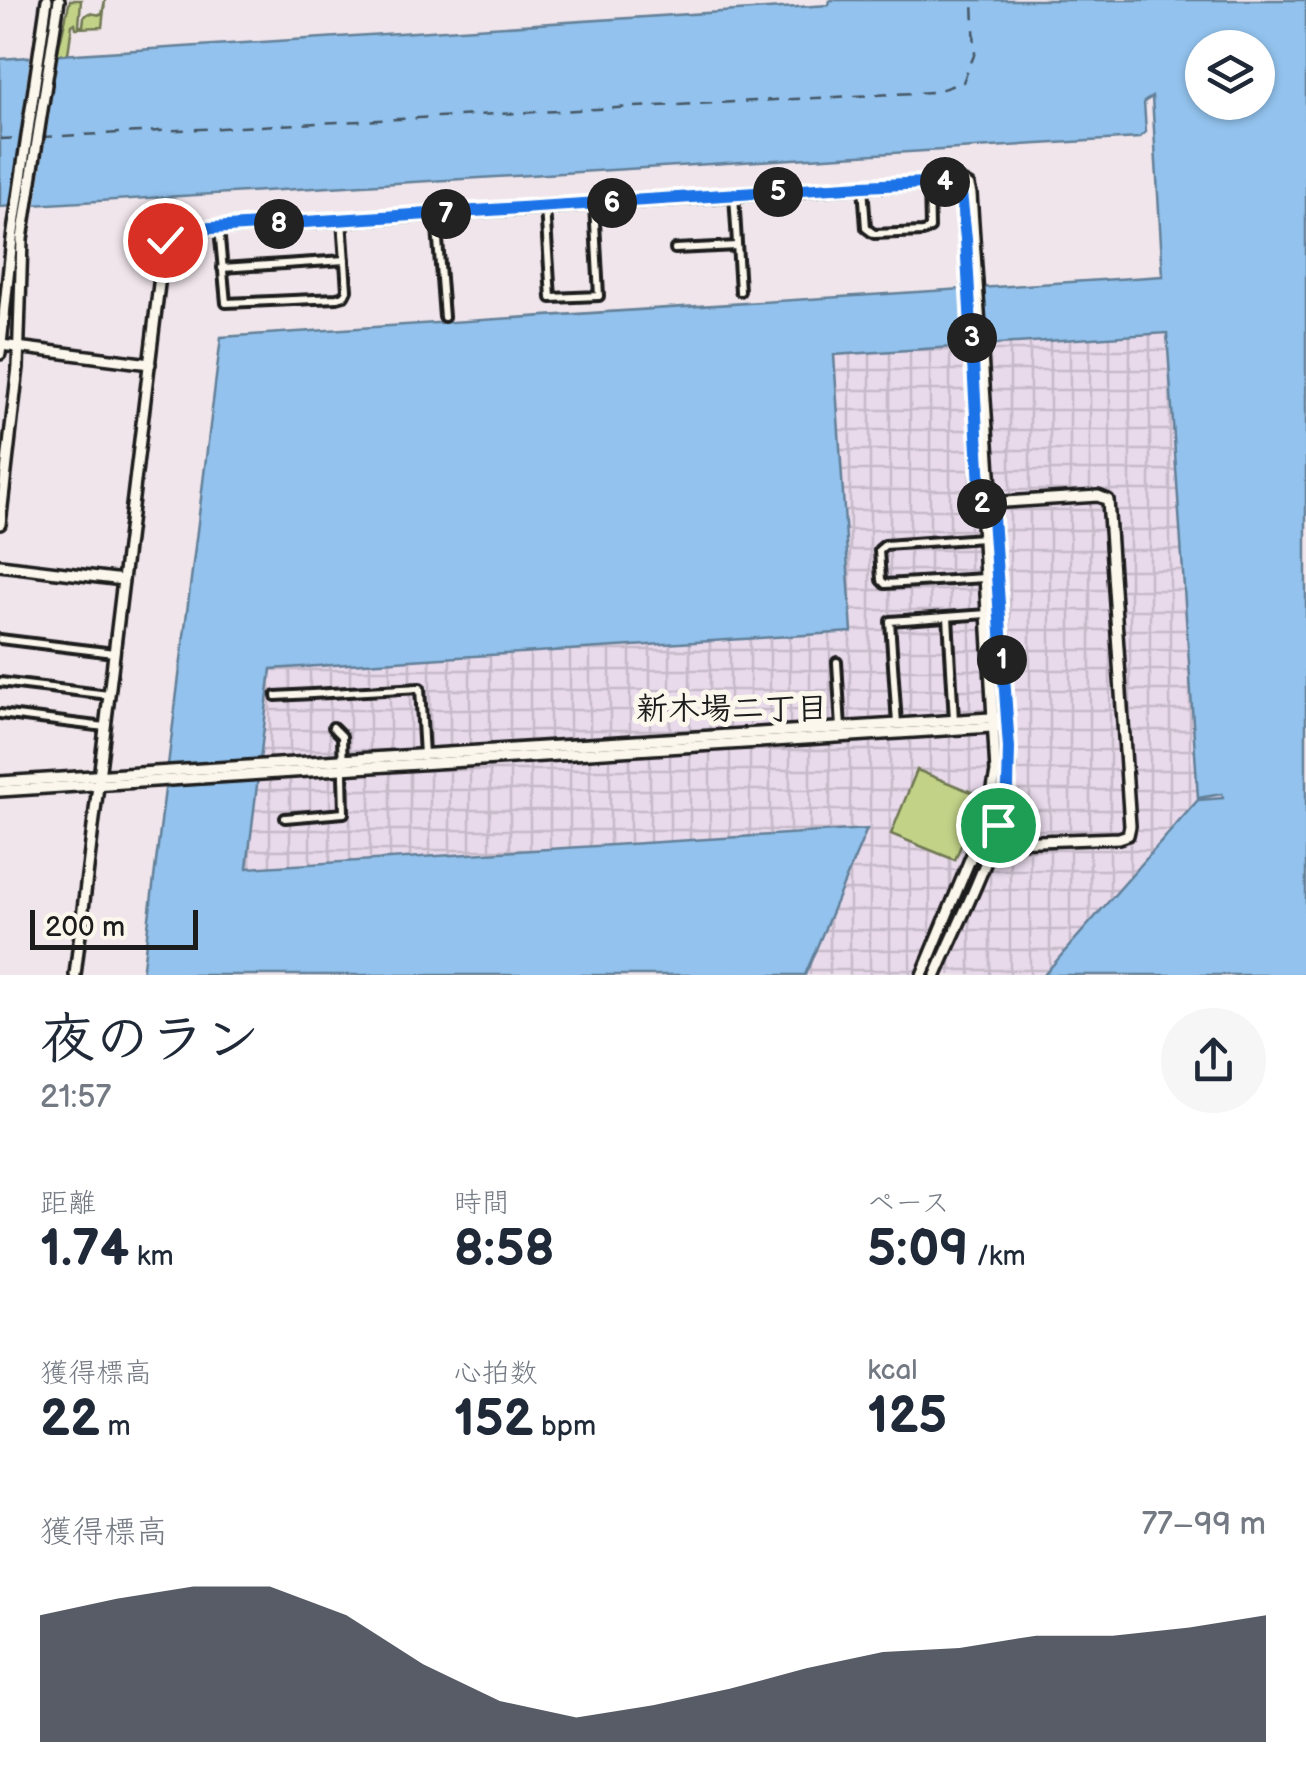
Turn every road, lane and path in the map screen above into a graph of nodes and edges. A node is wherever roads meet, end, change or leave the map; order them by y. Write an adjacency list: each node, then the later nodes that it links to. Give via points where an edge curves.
1 (48, 0): 3 (street)
2 (59, 0): 3 (street)
3 (46, 38): 12 (street)
4 (929, 182): 5 (street); 5 (street, via 930,228 906,232 868,233); 23 (street, via 968,186)
5 (863, 186): 6 (street)
6 (734, 195): 7 (street); 13 (street)
7 (594, 204): 8 (street); 8 (street, via 599,296 551,298)
8 (545, 207): 9 (street)
9 (436, 214): 10 (street); 18 (street)
10 (342, 220): 11 (street); 15 (street)
11 (219, 228): 16 (street); 22 (street, via 175,231 165,240)
12 (17, 239): 19 (street); 20 (street)
13 (737, 246): 14 (street); 17 (street)
14 (675, 250)
15 (345, 260): 16 (street); 16 (street, via 344,296 248,303 224,300)
16 (222, 268)
17 (740, 291)
18 (444, 317)
19 (1, 345): 20 (street); 21 (street)
20 (18, 348): 22 (street); 24 (street)
21 (0, 354)
22 (150, 364): 28 (street)
23 (986, 504): 25 (street); 39 (street); 54 (street, via 1108,500 1130,826 1119,838)
24 (0, 524)
25 (983, 538): 27 (street); 27 (street, via 882,546 880,579 884,584)
26 (0, 565): 28 (street)
27 (986, 578): 29 (street)
28 (123, 580): 32 (street)
29 (988, 614): 30 (street); 40 (street)
30 (948, 617): 38 (street); 41 (street, via 890,621)
31 (0, 639): 32 (street)
32 (114, 653): 35 (street)
33 (837, 662): 44 (street)
34 (0, 682): 35 (street)
35 (109, 696): 42 (street)
36 (276, 696): 47 (street, via 420,688)
37 (0, 714): 42 (street)
38 (954, 720): 40 (street); 41 (street)
39 (1006, 721): 40 (street); 54 (street, via 1008,787)
40 (994, 722): 45 (street); 53 (street, via 994,786)
41 (896, 724): 44 (street)
42 (105, 726): 49 (street)
43 (334, 727): 48 (street, via 342,736)
44 (841, 728): 45 (street)
45 (761, 737): 46 (street)
46 (546, 751): 47 (street); 48 (street)
47 (424, 755): 48 (street)
48 (342, 764): 49 (street); 52 (street, via 344,813)
49 (99, 780): 50 (street); 51 (street); 55 (street)
50 (0, 782)
51 (0, 791)
52 (285, 818)
53 (978, 841): 54 (street); 56 (street)
54 (990, 845): 57 (street)
55 (75, 975)
56 (922, 975)
57 (936, 975)

